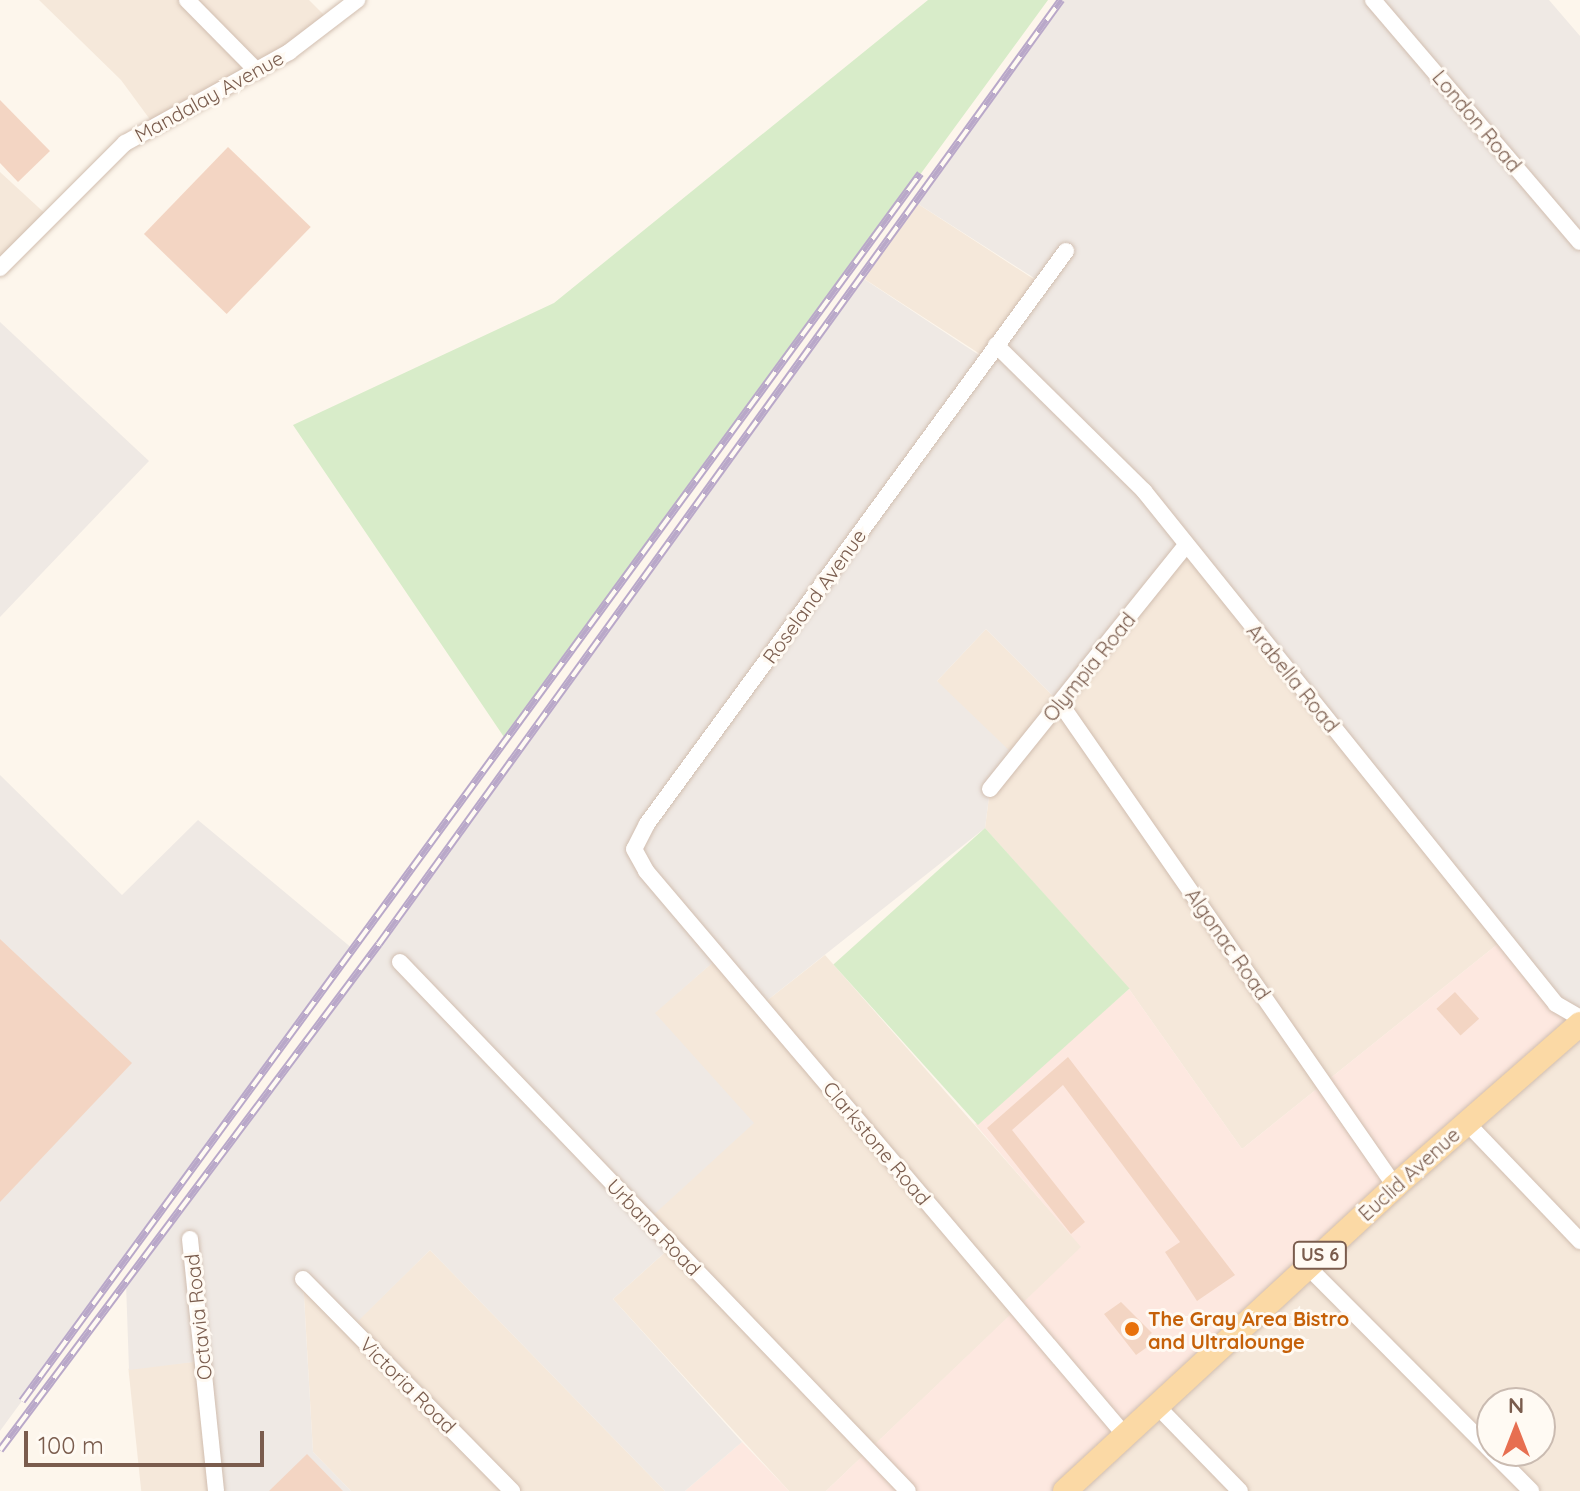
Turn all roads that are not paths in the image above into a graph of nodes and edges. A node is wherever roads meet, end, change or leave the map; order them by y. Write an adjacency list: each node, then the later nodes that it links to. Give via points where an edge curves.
1 (187, 0): 4 (street)
2 (357, 0): 4 (street, Mandalay Avenue)
3 (1373, 0): 5 (street, London Road)
4 (257, 71): 7 (street, Mandalay Avenue, via 125,143)
5 (1580, 242)
6 (1066, 251): 8 (street, Roseland Avenue)
7 (0, 268)
8 (996, 345): 9 (street, Arabella Road, via 1144,491); 12 (street, Roseland Avenue, via 647,824)
9 (1186, 545): 10 (street, Olympia Road); 14 (street, Arabella Road, via 1556,1004)
10 (1060, 703): 11 (street, Olympia Road); 16 (street, Algonac Road)
11 (990, 789)
12 (634, 849): 22 (street, Clarkstone Road, via 646,871)
13 (400, 962): 25 (street, Urbana Road)
14 (1580, 1021): 15 (main road, Euclid Avenue / US 6)
15 (1466, 1122): 16 (main road, Euclid Avenue / US 6); 18 (street)
16 (1395, 1186): 19 (main road, Euclid Avenue / US 6)
17 (190, 1239): 23 (street, Octavia Road)
18 (1580, 1241)
19 (1308, 1267): 21 (main road, Euclid Avenue / US 6); 28 (street)
20 (303, 1279): 24 (street, Victoria Road)
21 (1156, 1405): 22 (main road, Euclid Avenue / US 6); 27 (street)
22 (1124, 1434): 26 (main road, Euclid Avenue / US 6)
23 (216, 1491)
24 (512, 1491)
25 (908, 1491)
26 (1065, 1491)
27 (1240, 1491)
28 (1531, 1491)

